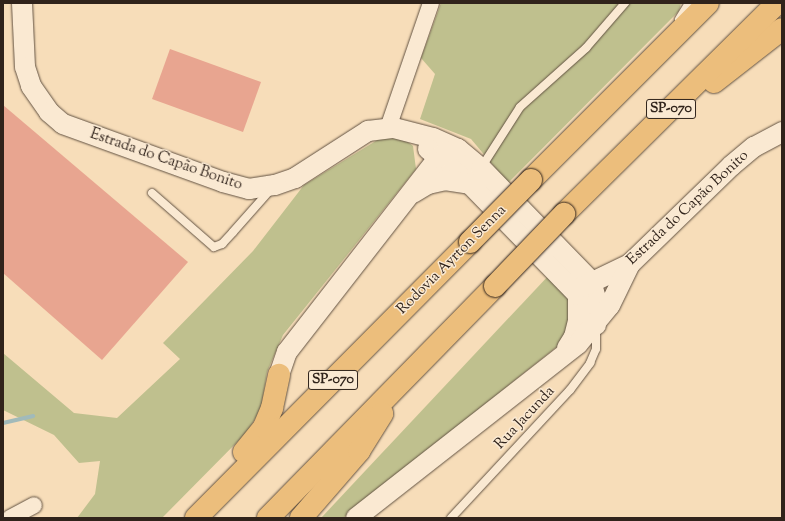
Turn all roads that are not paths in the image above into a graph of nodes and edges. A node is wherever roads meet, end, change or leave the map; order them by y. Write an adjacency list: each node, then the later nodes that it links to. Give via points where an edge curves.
1 (22, 3): 17 (street, Estrada do Capão Bonito, via 25,67 31,86 44,106 62,124 223,182 249,189)
2 (431, 3): 10 (street)
3 (626, 3): 15 (lane, via 586,48 520,107)
4 (689, 3): 9 (lane, via 682,17 601,99)
5 (708, 3): 9 (highway, Rodovia Ayrton Senna / SP-070)
6 (777, 3): 8 (highway, SP-070)
7 (782, 29): 8 (highway, via 712,84)
8 (668, 112): 25 (highway, SP-070, bridge, via 564,214)
9 (588, 124): 26 (highway, Rodovia Ayrton Senna / SP-070, bridge)
10 (388, 128): 12 (street, Estrada do Capão Bonito); 17 (street, Estrada do Capão Bonito, via 368,131 295,178)
11 (782, 132): 20 (street, Estrada do Capão Bonito, via 754,147 731,166)
12 (412, 134): 13 (street, Estrada do Capão Bonito, via 433,138); 14 (street, Estrada do Capão Bonito)
13 (458, 150): 14 (street, via 446,152); 15 (street, Estrada do Capão Bonito)
14 (438, 158): 16 (street, Estrada do Capão Bonito); 19 (street)
15 (481, 168): 21 (street, Estrada do Capão Bonito)
16 (470, 184): 19 (street, via 445,180 428,184); 21 (street, Estrada do Capão Bonito)
17 (274, 185): 18 (lane, via 234,232 222,244 214,247)
18 (152, 193)
19 (412, 194): 24 (street, via 287,352)
20 (630, 264): 21 (street, Estrada do Capão Bonito); 22 (street, via 621,288)
21 (585, 288): 22 (street, via 596,298); 23 (street, via 574,337)
22 (596, 325): 23 (street); 34 (lane, Rua Jacunda, via 596,349 590,363 570,390)
23 (560, 358): 33 (street)
24 (279, 374): 26 (highway, via 283,387 298,398); 29 (highway, via 272,408 264,427 248,448)
25 (395, 390): 31 (highway, SP-070); 32 (highway, via 372,433 359,451)
26 (319, 394): 30 (highway, Rodovia Ayrton Senna / SP-070)
27 (34, 505): 28 (street)
28 (10, 518)
29 (180, 518)
30 (196, 518)
31 (268, 518)
32 (301, 518)
33 (356, 518)
34 (451, 518)

